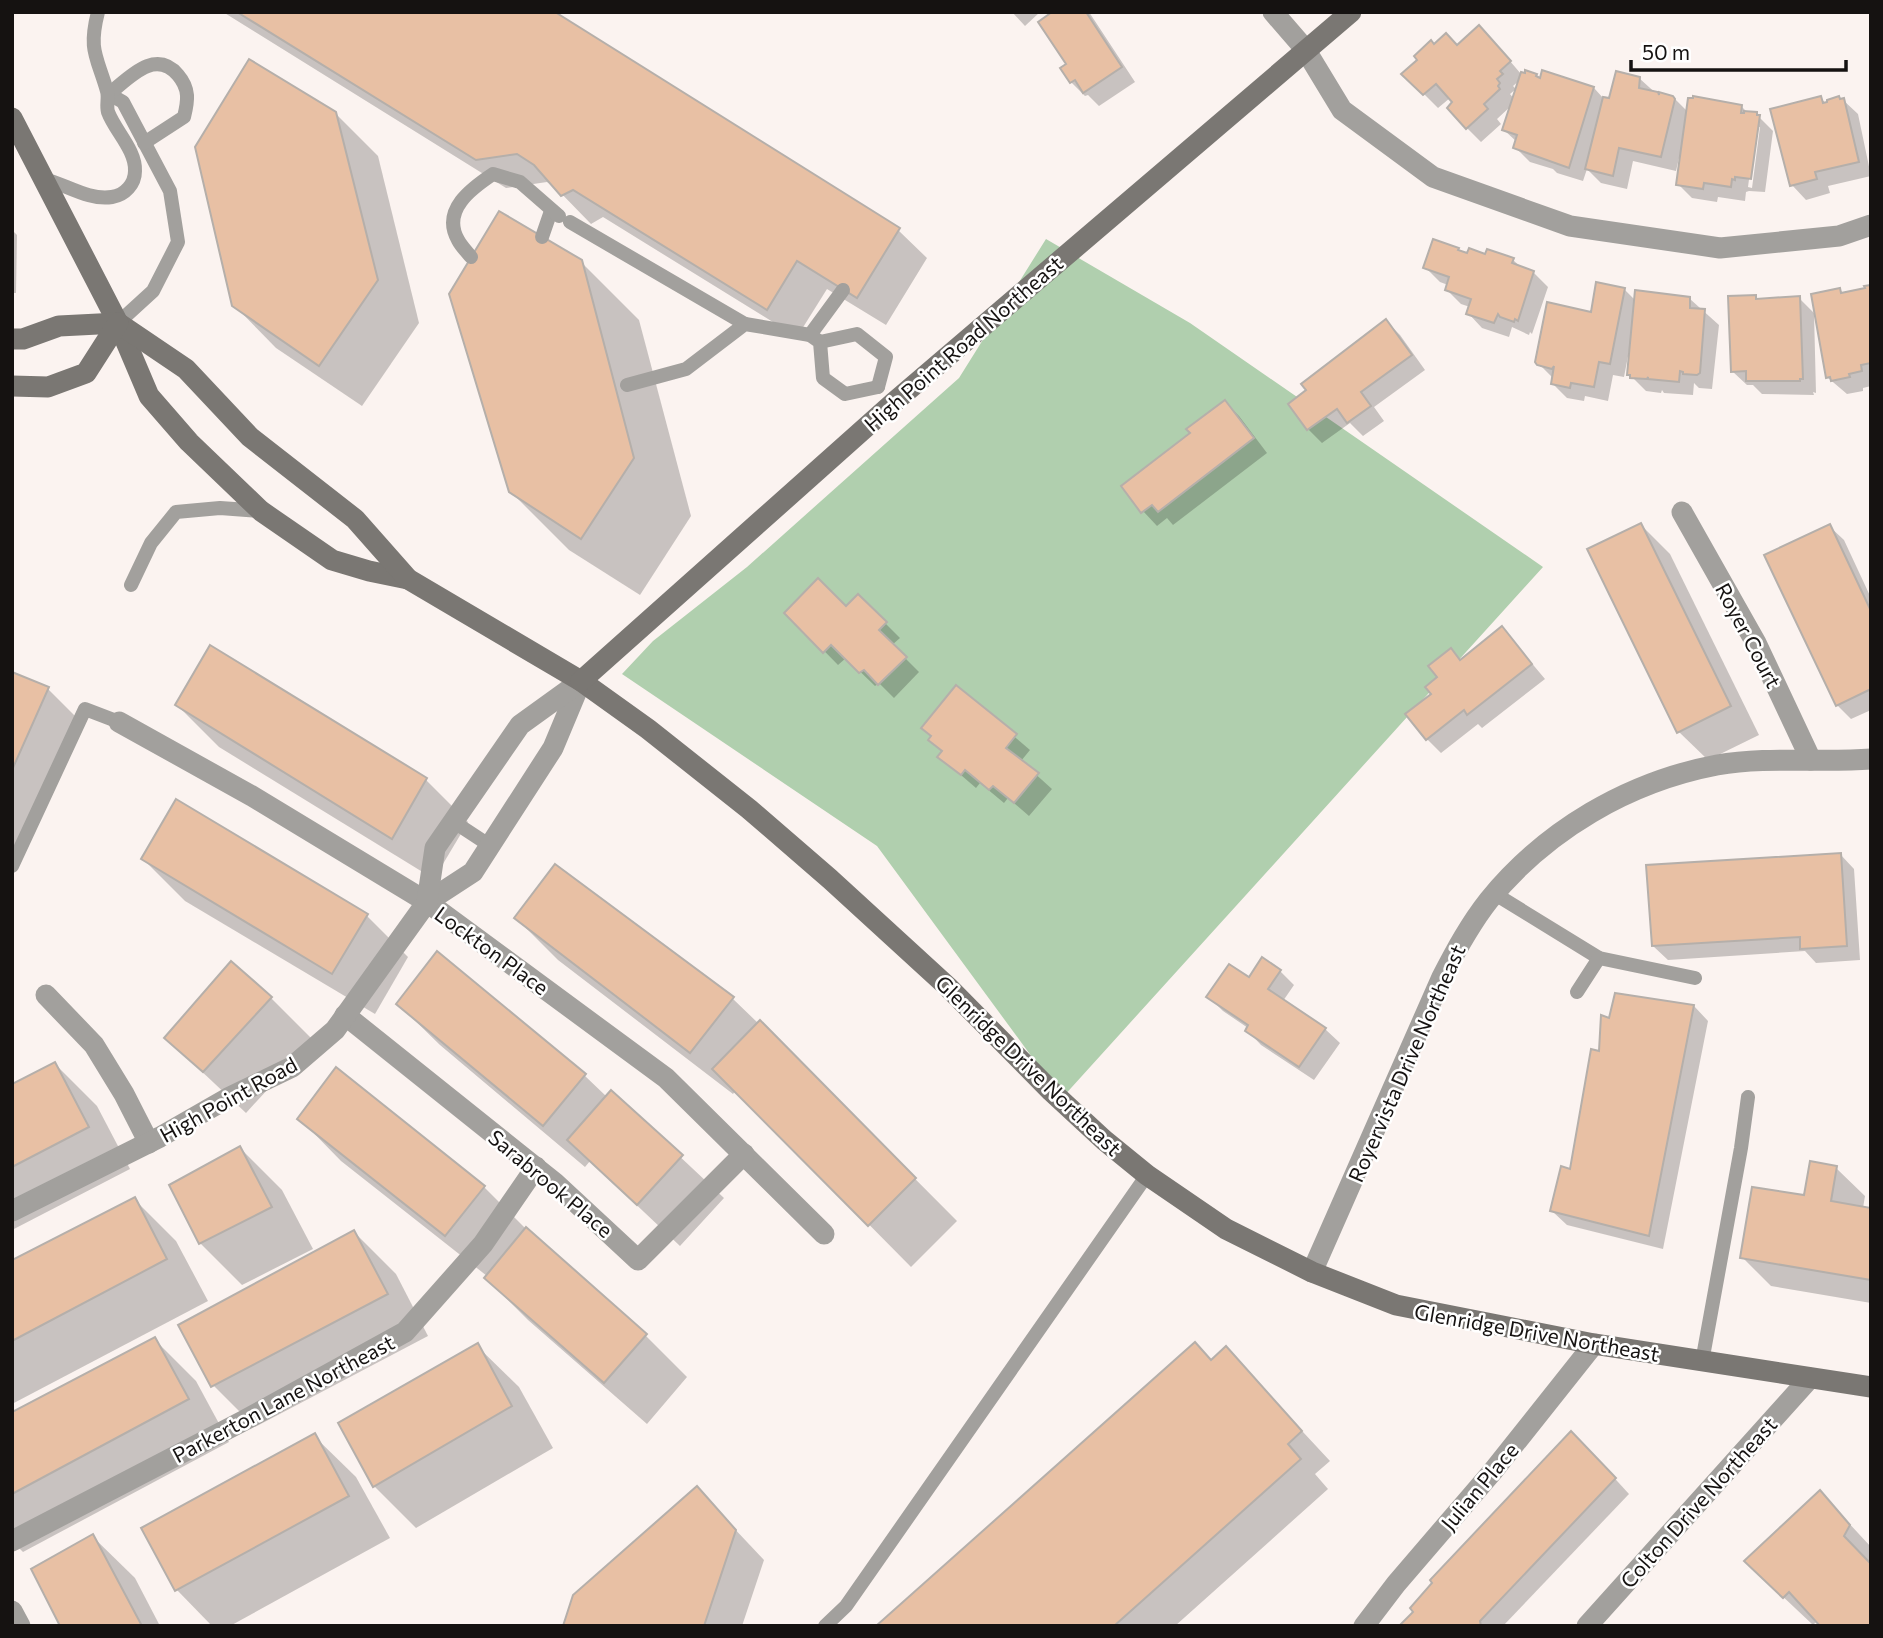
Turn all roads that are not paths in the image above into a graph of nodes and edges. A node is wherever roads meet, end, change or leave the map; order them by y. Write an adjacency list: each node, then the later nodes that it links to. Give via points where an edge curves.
1 (97, 12): 5 (lane, via 93,51)
2 (1273, 12): 4 (street)
3 (1351, 12): 4 (main road, High Point Road Northeast)
4 (1305, 49): 10 (street, via 1342,110 1433,177 1570,226 1720,248 1839,236); 21 (main road, High Point Road Northeast)
5 (109, 94): 7 (lane, via 123,102); 7 (lane, via 142,68 156,63 170,66 183,81 189,98 184,117); 8 (lane, via 107,110 135,164 131,185 113,197 102,197)
6 (12, 118): 8 (main road)
7 (144, 143): 14 (lane, via 170,191 178,242 153,292)
8 (44, 179): 14 (main road)
9 (560, 216): 11 (lane); 12 (lane, via 520,182 493,174 467,191 453,215 456,238); 15 (lane)
10 (1871, 225)
11 (542, 237)
12 (471, 257)
13 (844, 290): 16 (lane)
14 (118, 323): 17 (main road, via 59,326); 19 (main road, via 86,373 48,387); 22 (main road, via 149,396); 24 (main road, via 186,369 250,437 355,519)
15 (745, 324): 16 (lane); 18 (lane, via 686,369)
16 (815, 338): 20 (lane, via 823,378 845,394); 20 (lane, via 856,334 886,357)
17 (12, 339)
18 (627, 385)
19 (12, 386)
20 (878, 387): 21 (lane)
21 (893, 403): 26 (main road, High Point Road Northeast)
22 (261, 511): 24 (main road, via 332,560); 25 (lane, via 176,512 151,543)
23 (1682, 512): 28 (street, Royer Court, via 1756,643)
24 (408, 579): 26 (main road, Glenridge Drive Northeast)
25 (131, 585)
26 (581, 681): 30 (street, High Point Road, via 520,725); 31 (street, High Point Road, via 552,748); 44 (main road, Glenridge Drive Northeast, via 648,729 830,879 948,987 1051,1091)
27 (120, 722): 32 (lane, via 85,709); 34 (street, Lockton Place)
28 (1811, 760): 29 (street, Royervista Drive Northeast); 33 (street, Royervista Drive Northeast, via 1717,765 1649,783 1553,837)
29 (1871, 760)
30 (454, 822): 31 (lane); 34 (street, High Point Road, via 435,848)
31 (489, 845): 34 (street, High Point Road, via 473,872)
32 (12, 866)
33 (1495, 894): 35 (lane); 47 (street, Royervista Drive Northeast, via 1463,937 1442,977)
34 (427, 902): 39 (street, High Point Road); 42 (street, Lockton Place, via 666,1078)
35 (1599, 958): 36 (lane); 37 (lane)
36 (1695, 978)
37 (1577, 992)
38 (46, 995): 41 (street, via 94,1045)
39 (345, 1015): 41 (street, High Point Road, via 335,1030 292,1067); 43 (street, Sarabrook Place)
40 (1748, 1097): 49 (lane)
41 (149, 1143): 45 (street, High Point Road)
42 (744, 1154): 43 (street, Sarabrook Place, via 638,1259); 46 (street, Lockton Place)
43 (536, 1167): 52 (street, Parkerton Lane Northeast, via 483,1244 405,1332)
44 (1147, 1175): 47 (main road, Glenridge Drive Northeast, via 1226,1229); 55 (lane, via 846,1606)
45 (12, 1211)
46 (824, 1234)
47 (1312, 1272): 48 (main road, Glenridge Drive Northeast, via 1396,1305)
48 (1594, 1344): 49 (main road, Glenridge Drive Northeast); 56 (street, Julian Place)
49 (1702, 1362): 50 (main road, Glenridge Drive Northeast)
50 (1810, 1378): 51 (main road, Glenridge Drive Northeast); 57 (street, Colton Drive Northeast)
51 (1871, 1388)
52 (12, 1541)
53 (12, 1611): 54 (street)
54 (20, 1626)
55 (825, 1626)
56 (1364, 1626)
57 (1587, 1626)

